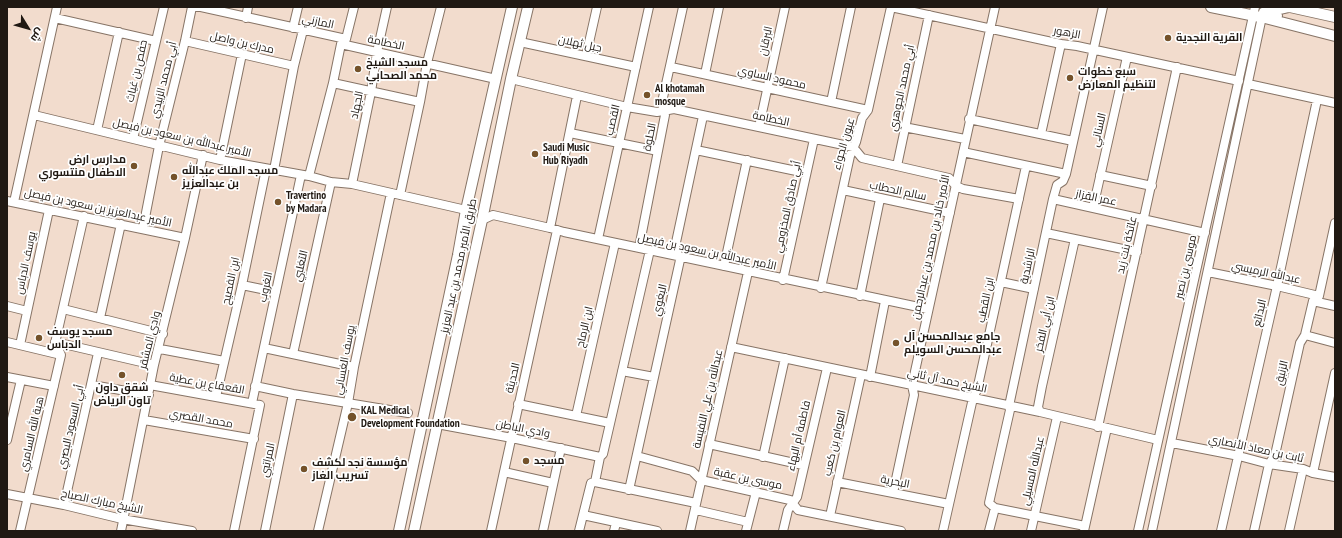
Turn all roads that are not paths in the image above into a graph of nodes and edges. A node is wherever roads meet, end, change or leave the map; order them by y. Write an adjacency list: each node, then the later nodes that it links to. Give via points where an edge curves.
1 (57, 7): 27 (street)
2 (164, 7): 37 (street, حفص بن غياث)
3 (192, 7): 4 (street, المازني); 38 (street, أبي محمد الزبيدي)
4 (201, 7): 28 (street, المازني)
5 (248, 7): 28 (street)
6 (298, 7): 30 (street)
7 (354, 7): 39 (street, الغروب)
8 (387, 7): 43 (street, الجهاد)
9 (441, 7): 47 (street)
10 (512, 7): 53 (main road, طريق الأمير محمد بن عبد العزيز)
11 (528, 7): 40 (main road, طريق الأمير محمد بن عبد العزيز)
12 (597, 7): 45 (street)
13 (650, 7): 49 (street, القصب)
14 (683, 7): 50 (street, الحلوة)
15 (719, 7): 52 (street)
16 (785, 7): 58 (street, البرقان)
17 (851, 7): 63 (street)
18 (891, 7): 25 (street, الزهور); 66 (street, عيون الجواء)
19 (994, 7): 31 (street, الأمير خالد بن محمد بن عبدالرحمن)
20 (1103, 7): 42 (street, الراشدية)
21 (1211, 7): 24 (main road, via 1230,11 1252,8)
22 (1264, 7): 24 (street)
23 (1290, 7): 26 (main road); 29 (main road, via 1265,12 1277,16)
24 (1256, 12): 29 (main road); 32 (street, موسى بن نصير); 34 (street)
25 (928, 15): 31 (street, الزهور); 72 (street, أبي محمد الجوهري)
26 (1335, 17)
27 (55, 18): 35 (street); 68 (street)
28 (246, 18): 30 (street, المازني)
29 (1288, 24): 36 (main road)
30 (293, 28): 33 (street, المازني)
31 (990, 28): 41 (street, الزهور); 70 (street, الأمير خالد بن محمد بن عبدالرحمن)
32 (1250, 28): 34 (street, via 1257,23); 55 (street, موسى بن نصير)
33 (303, 30): 39 (street, المازني); 48 (street)
34 (1259, 31): 57 (street)
35 (119, 32): 37 (street); 73 (street)
36 (1335, 36)
37 (156, 41): 76 (street, حفص بن غياث)
38 (185, 41): 44 (street, مدرك بن واصل); 81 (street, أبي محمد الزبيدي)
39 (343, 42): 43 (street, الخطامة); 56 (street, الغروب)
40 (520, 42): 45 (street, جبل ثهلان); 54 (main road, طريق الأمير محمد بن عبد العزيز)
41 (1061, 44): 42 (street, الزهور); 75 (street)
42 (1094, 50): 46 (street, الزهور); 79 (street, الراشدية)
43 (377, 52): 47 (street, الخطامة); 59 (street, الجهاد)
44 (242, 54): 48 (street, مدرك بن واصل); 87 (street)
45 (586, 56): 49 (street, جبل ثهلان)
46 (1127, 57): 51 (street, الزهور); 95 (street, السناني)
47 (427, 63): 53 (street, الخطامة); 62 (street)
48 (294, 66): 92 (street)
49 (636, 67): 65 (street, القصب)
50 (671, 67): 52 (street, محمود الساوي); 67 (street, الحلوة, via 662,102)
51 (1177, 67): 55 (street, الزهور); 100 (street, عاتكة بنت زيد)
52 (705, 74): 58 (street, محمود الساوي)
53 (496, 78): 110 (main road, طريق الأمير محمد بن عبد العزيز)
54 (511, 79): 60 (street, الخطامة); 113 (main road, طريق الأمير محمد بن عبد العزيز)
55 (1239, 81): 120 (street, موسى بن نصير)
56 (333, 83): 59 (street); 96 (street, الغروب)
57 (1248, 84): 61 (street); 131 (street)
58 (768, 88): 63 (street, محمود الساوي); 71 (street, البرقان)
59 (371, 92): 62 (street); 98 (street, الجهاد)
60 (577, 96): 65 (street, الخطامة); 74 (street, الحديثة)
61 (1317, 100): 64 (street); 135 (street, البدائع)
62 (420, 102): 103 (street)
63 (831, 102): 66 (street, محمود الساوي)
64 (1335, 103)
65 (627, 107): 67 (street, الخطامة); 80 (street, القصب)
66 (868, 110): 82 (street, عيون الجواء, via 862,118)
67 (664, 111): 69 (street, الخطامة, via 674,109); 84 (street, الحلوة)
68 (34, 115): 73 (street, الأمير عبدالله بن سعود بن فيصل); 107 (street)
69 (703, 116): 71 (street, الخطامة); 83 (street, البغوي)
70 (969, 120): 75 (street); 78 (street, الأمير خالد بن محمد بن عبدالرحمن)
71 (759, 127): 77 (street, الخطامة)
72 (904, 127): 78 (street); 89 (street, أبي محمد الجوهري)
73 (97, 130): 76 (street, الأمير عبدالله بن سعود بن فيصل)
74 (570, 133): 80 (street); 118 (street, الحديثة)
75 (1041, 134): 79 (street)
76 (132, 139): 81 (street, الأمير عبدالله بن سعود بن فيصل)
77 (814, 139): 82 (street, الخطامة); 93 (street, أبي صادق المخزومي)
78 (965, 139): 85 (street, الأمير خالد بن محمد بن عبدالرحمن)
79 (1072, 141): 94 (street, الراشدية)
80 (619, 143): 84 (street); 122 (street, القصب)
81 (159, 146): 86 (street, الأمير عبدالله بن سعود بن فيصل); 117 (street, أبي محمد الزبيدي)
82 (853, 148): 89 (street, الخطامة, via 862,158); 101 (street, عيون الجواء)
83 (696, 150): 88 (street); 128 (street, البغوي, via 676,247)
84 (658, 151): 125 (street, الحلوة)
85 (963, 152): 90 (street); 99 (street, الأمير خالد بن محمد بن عبدالرحمن)
86 (203, 156): 87 (street, الأمير عبدالله بن سعود بن فيصل); 121 (street, وادي المشقر)
87 (220, 160): 91 (street, الأمير عبدالله بن سعود بن فيصل)
88 (747, 160): 93 (street); 129 (street)
89 (897, 166): 99 (street, الخطامة, via 949,178)
90 (1026, 166): 94 (street); 105 (street, ابن القطب)
91 (266, 169): 92 (street, الأمير عبدالله بن سعود بن فيصل); 134 (street, ابن الفصيح)
92 (274, 170): 96 (street, الأمير عبدالله بن سعود بن فيصل)
93 (806, 173): 132 (street, أبي صادق المخزومي)
94 (1066, 174): 106 (street, الراشدية, via 1063,181 1057,184)
95 (1100, 175): 100 (street); 108 (street, السناني)
96 (305, 176): 97 (street, الأمير عبدالله بن سعود بن فيصل); 138 (street, الغروب)
97 (331, 182): 98 (street, الأمير عبدالله بن سعود بن فيصل); 159 (street, التغلبي)
98 (352, 184): 102 (street, الأمير عبدالله بن سعود بن فيصل)
99 (956, 186): 105 (street, الخطامة); 111 (street, الأمير خالد بن محمد بن عبدالرحمن)
100 (1152, 186): 114 (street, عاتكة بنت زيد)
101 (843, 190): 104 (street, سالم الحطاب); 136 (street, عيون الجواء)
102 (392, 193): 103 (street, الأمير عبدالله بن سعود بن فيصل); 163 (street, يوسف الغساني)
103 (400, 195): 110 (street, الأمير عبدالله بن سعود بن فيصل)
104 (880, 199): 111 (street, سالم الحطاب); 139 (street)
105 (1019, 199): 133 (street, ابن القطب)
106 (1053, 199): 108 (street, عمر القزاز); 119 (street, الراشدية)
107 (11, 201): 109 (street, الأمير عبدالعزيز بن سعود بن فيصل)
108 (1093, 208): 114 (street, عمر القزاز)
109 (49, 210): 112 (street, الأمير عبدالعزيز بن سعود بن فيصل); 146 (street, يوسف الدباس)
110 (466, 210): 242 (main road, طريق الأمير محمد بن عبد العزيز)
111 (950, 213): 145 (street, الأمير خالد بن محمد بن عبدالرحمن)
112 (84, 216): 116 (street, الأمير عبدالعزيز بن سعود بن فيصل); 144 (street, هبة الله السامري)
113 (482, 220): 118 (street, الأمير عبدالله بن سعود بن فيصل, via 494,215); 193 (main road, طريق الأمير محمد بن عبد العزيز)
114 (1144, 220): 120 (street, عمر القزاز); 127 (street, عاتكة بنت زيد)
115 (1335, 223): 140 (street, الزنبق)
116 (121, 224): 117 (street, الأمير عبدالعزيز بن سعود بن فيصل); 147 (street)
117 (143, 228): 121 (street, الأمير عبدالعزيز بن سعود بن فيصل)
118 (553, 229): 122 (street, الأمير عبدالله بن سعود بن فيصل); 185 (street, الحديثة)
119 (1046, 233): 123 (street); 137 (street, الراشدية)
120 (1204, 233): 175 (street, موسى بن نصير)
121 (185, 238): 148 (street, وادي المشقر)
122 (598, 239): 124 (street, الأمير عبدالله بن سعود بن فيصل)
123 (1075, 239): 127 (street); 187 (street, ابن أبي الفخر, via 1042,386 1038,407)
124 (616, 243): 125 (street, الأمير عبدالله بن سعود بن فيصل); 189 (street, ابن الرماح)
125 (639, 248): 126 (street, الأمير عبدالله بن سعود بن فيصل)
126 (650, 250): 128 (street, الأمير عبدالله بن سعود بن فيصل); 165 (street)
127 (1137, 252): 194 (street, عاتكة بنت زيد)
128 (679, 256): 129 (street, الأمير عبدالله بن سعود بن فيصل); 169 (street, البغوي)
129 (724, 266): 130 (street, الأمير عبدالله بن سعود بن فيصل)
130 (748, 272): 132 (street, الأمير عبدالله بن سعود بن فيصل); 154 (street, عبدالله بن علي النفيسة)
131 (1208, 272): 135 (street, عبدالله الرميسي); 178 (street)
132 (783, 280): 136 (street, الأمير عبدالله بن سعود بن فيصل)
133 (1001, 282): 137 (street); 182 (street, ابن القطب, via 978,390)
134 (242, 285): 138 (street); 161 (street, ابن الفصيح)
135 (1277, 286): 140 (street, عبدالله الرميسي); 204 (street, البدائع)
136 (821, 288): 139 (street, الأمير عبدالله بن سعود بن فيصل)
137 (1034, 289): 186 (street, الراشدية)
138 (276, 292): 155 (street, الغروب)
139 (860, 296): 141 (street, الأمير عبدالله بن سعود بن فيصل)
140 (1316, 298): 143 (street, عبدالله الرميسي); 149 (street, الزنبق)
141 (885, 300): 145 (street, الأمير عبدالله بن سعود بن فيصل); 170 (street)
142 (7, 306): 146 (street)
143 (1335, 306)
144 (63, 309): 147 (street); 151 (street, هبة الله السامري)
145 (928, 309): 174 (street, الأمير خالد بن محمد بن عبدالرحمن)
146 (27, 311): 153 (street, يوسف الدباس)
147 (100, 318): 148 (street)
148 (163, 334): 156 (street, وادي المشقر)
149 (1305, 335): 152 (street); 206 (street, الزنبق, via 1300,343 1275,454)
150 (7, 342): 153 (street)
151 (55, 342): 157 (street); 158 (street, هبة الله السامري)
152 (1335, 343)
153 (20, 346): 158 (street)
154 (731, 347): 160 (street, الشيخ حمد آل ثاني); 200 (street, عبدالله بن علي النفيسة)
155 (264, 348): 159 (street); 177 (street, الغروب)
156 (160, 349): 161 (street); 162 (street, وادي المشقر)
157 (98, 353): 162 (street); 172 (street, أبي السعود البصري)
158 (57, 354): 176 (street, هبة الله السامري)
159 (293, 354): 163 (street)
160 (785, 358): 164 (street, الشيخ حمد آل ثاني); 205 (street)
161 (224, 361): 181 (street, ابن الفصيح)
162 (154, 365): 173 (street, وادي المشقر)
163 (354, 367): 184 (street, يوسف الغساني)
164 (827, 368): 167 (street, الشيخ حمد آل ثاني); 207 (street, فاطمة أم البهاء)
165 (622, 371): 169 (street); 192 (street)
166 (1335, 373): 210 (street)
167 (861, 375): 170 (street, الشيخ حمد آل ثاني); 214 (street, العوام بن كعب)
168 (7, 377): 171 (street)
169 (654, 377): 203 (street, البغوي)
170 (870, 377): 174 (street, الشيخ حمد آل ثاني)
171 (21, 380): 176 (street); 197 (street)
172 (92, 385): 180 (street); 225 (street, أبي السعود البصري)
173 (150, 385): 180 (street, وادي المشقر); 181 (street, القعقاع بن عطية)
174 (912, 385): 182 (street, الشيخ حمد آل ثاني); 220 (street, الأمير خالد بن محمد بن عبدالرحمن, via 914,395)
175 (1171, 385): 178 (street); 198 (street, موسى بن نصير)
176 (54, 386): 222 (street, هبة الله السامري)
177 (255, 386): 179 (street); 183 (street, الغروب)
178 (1183, 387): 199 (street)
179 (293, 394): 184 (street); 240 (street, المراتبي)
180 (149, 395): 191 (street, وادي المشقر)
181 (216, 397): 183 (street, القعقاع بن عطية)
182 (973, 398): 186 (street, الشيخ حمد آل ثاني); 224 (street, ابن القطب)
183 (252, 403): 196 (street, القعقاع بن عطية, via 260,405)
184 (348, 403): 188 (street); 241 (street, يوسف الغساني)
185 (518, 404): 189 (street); 195 (street, الحديثة)
186 (1009, 406): 187 (street, الشيخ حمد آل ثاني); 227 (street, الراشدية, via 989,503)
187 (1040, 412): 190 (street, الشيخ حمد آل ثاني)
188 (408, 414)
189 (576, 416): 192 (street)
190 (1057, 417): 194 (street, الشيخ حمد آل ثاني); 230 (street, عبدالله المسيلي)
191 (144, 420): 196 (street, محمد القصري); 231 (street, وادي المشقر)
192 (610, 423): 202 (street)
193 (437, 424): 195 (street, وادي الباطن); 243 (main road, طريق الأمير محمد بن عبد العزيز)
194 (1103, 427): 198 (street, الشيخ حمد آل ثاني); 234 (street, عاتكة بنت زيد)
195 (512, 438): 201 (street, وادي الباطن); 209 (street, الحديثة)
196 (254, 439): 239 (street)
197 (7, 440)
198 (1158, 440): 216 (street, موسى بن نصير)
199 (1172, 443): 204 (street, ثابت بن معاذ الأنصاري); 217 (street)
200 (709, 444): 205 (street); 212 (street, عبدالله بن علي النفيسة)
201 (561, 448): 202 (street, وادي الباطن); 215 (street)
202 (602, 455): 213 (street)
203 (637, 456): 212 (street, موسى بن عقبة, via 692,471); 218 (street, البغوي)
204 (1239, 456): 206 (street, ثابت بن معاذ الأنصاري); 257 (street, البدائع)
205 (763, 457): 207 (street)
206 (1269, 464): 208 (street, ثابت بن معاذ الأنصاري); 258 (street, الزنبق)
207 (803, 465): 223 (street, فاطمة أم البهاء, via 797,497)
208 (1304, 469): 210 (street, ثابت بن معاذ الأنصاري); 259 (street)
209 (504, 472): 215 (street); 244 (street, الحديثة)
210 (1313, 473): 211 (street, ثابت بن معاذ الأنصاري)
211 (1335, 477)
212 (701, 480): 219 (street, موسى بن عقبة); 226 (street, عبدالله بن علي النفيسة)
213 (594, 482): 218 (street); 228 (street, via 590,483)
214 (837, 482): 220 (street, البحرية); 229 (street, العوام بن كعب)
215 (553, 483): 245 (street)
216 (1149, 484): 217 (street); 255 (street, موسى بن نصير)
217 (1161, 487): 256 (street)
218 (629, 490): 226 (street)
219 (756, 492): 223 (street, موسى بن عقبة, via 790,500); 232 (street)
220 (893, 492): 224 (street, البحرية)
221 (7, 494): 222 (street, الشيخ مبارك الصباح)
222 (28, 498): 225 (street, الشيخ مبارك الصباح); 236 (street, هبة الله السامري)
223 (792, 503): 229 (street, موسى بن عقبة, via 798,510); 250 (street, فاطمة أم البهاء)
224 (948, 504): 252 (street, ابن القطب)
225 (64, 505): 231 (street, الشيخ مبارك الصباح)
226 (696, 507): 232 (street); 248 (street, عبدالله بن علي النفيسة)
227 (995, 508): 230 (street); 253 (street, الراشدية)
228 (583, 515): 233 (street); 246 (street)
229 (830, 516): 235 (street, موسى بن عقبة)
230 (1034, 516): 234 (street); 254 (street, عبدالله المسيلي)
231 (122, 519): 237 (street, وادي المشقر); 238 (street, الشيخ مبارك الصباح)
232 (748, 522): 249 (street)
233 (615, 527): 247 (street)
234 (1084, 528)
235 (886, 530): 251 (street, موسى بن عقبة)
236 (20, 531)
237 (121, 531)
238 (192, 531)
239 (234, 531)
240 (265, 531)
241 (318, 531)
242 (400, 531)
243 (414, 531)
244 (492, 531)
245 (543, 531)
246 (579, 531)
247 (657, 531)
248 (690, 531)
249 (746, 531)
250 (783, 531)
251 (901, 531)
252 (943, 531)
253 (989, 531)
254 (1031, 531)
255 (1138, 531)
256 (1152, 531)
257 (1221, 531)
258 (1254, 531)
259 (1289, 531)

